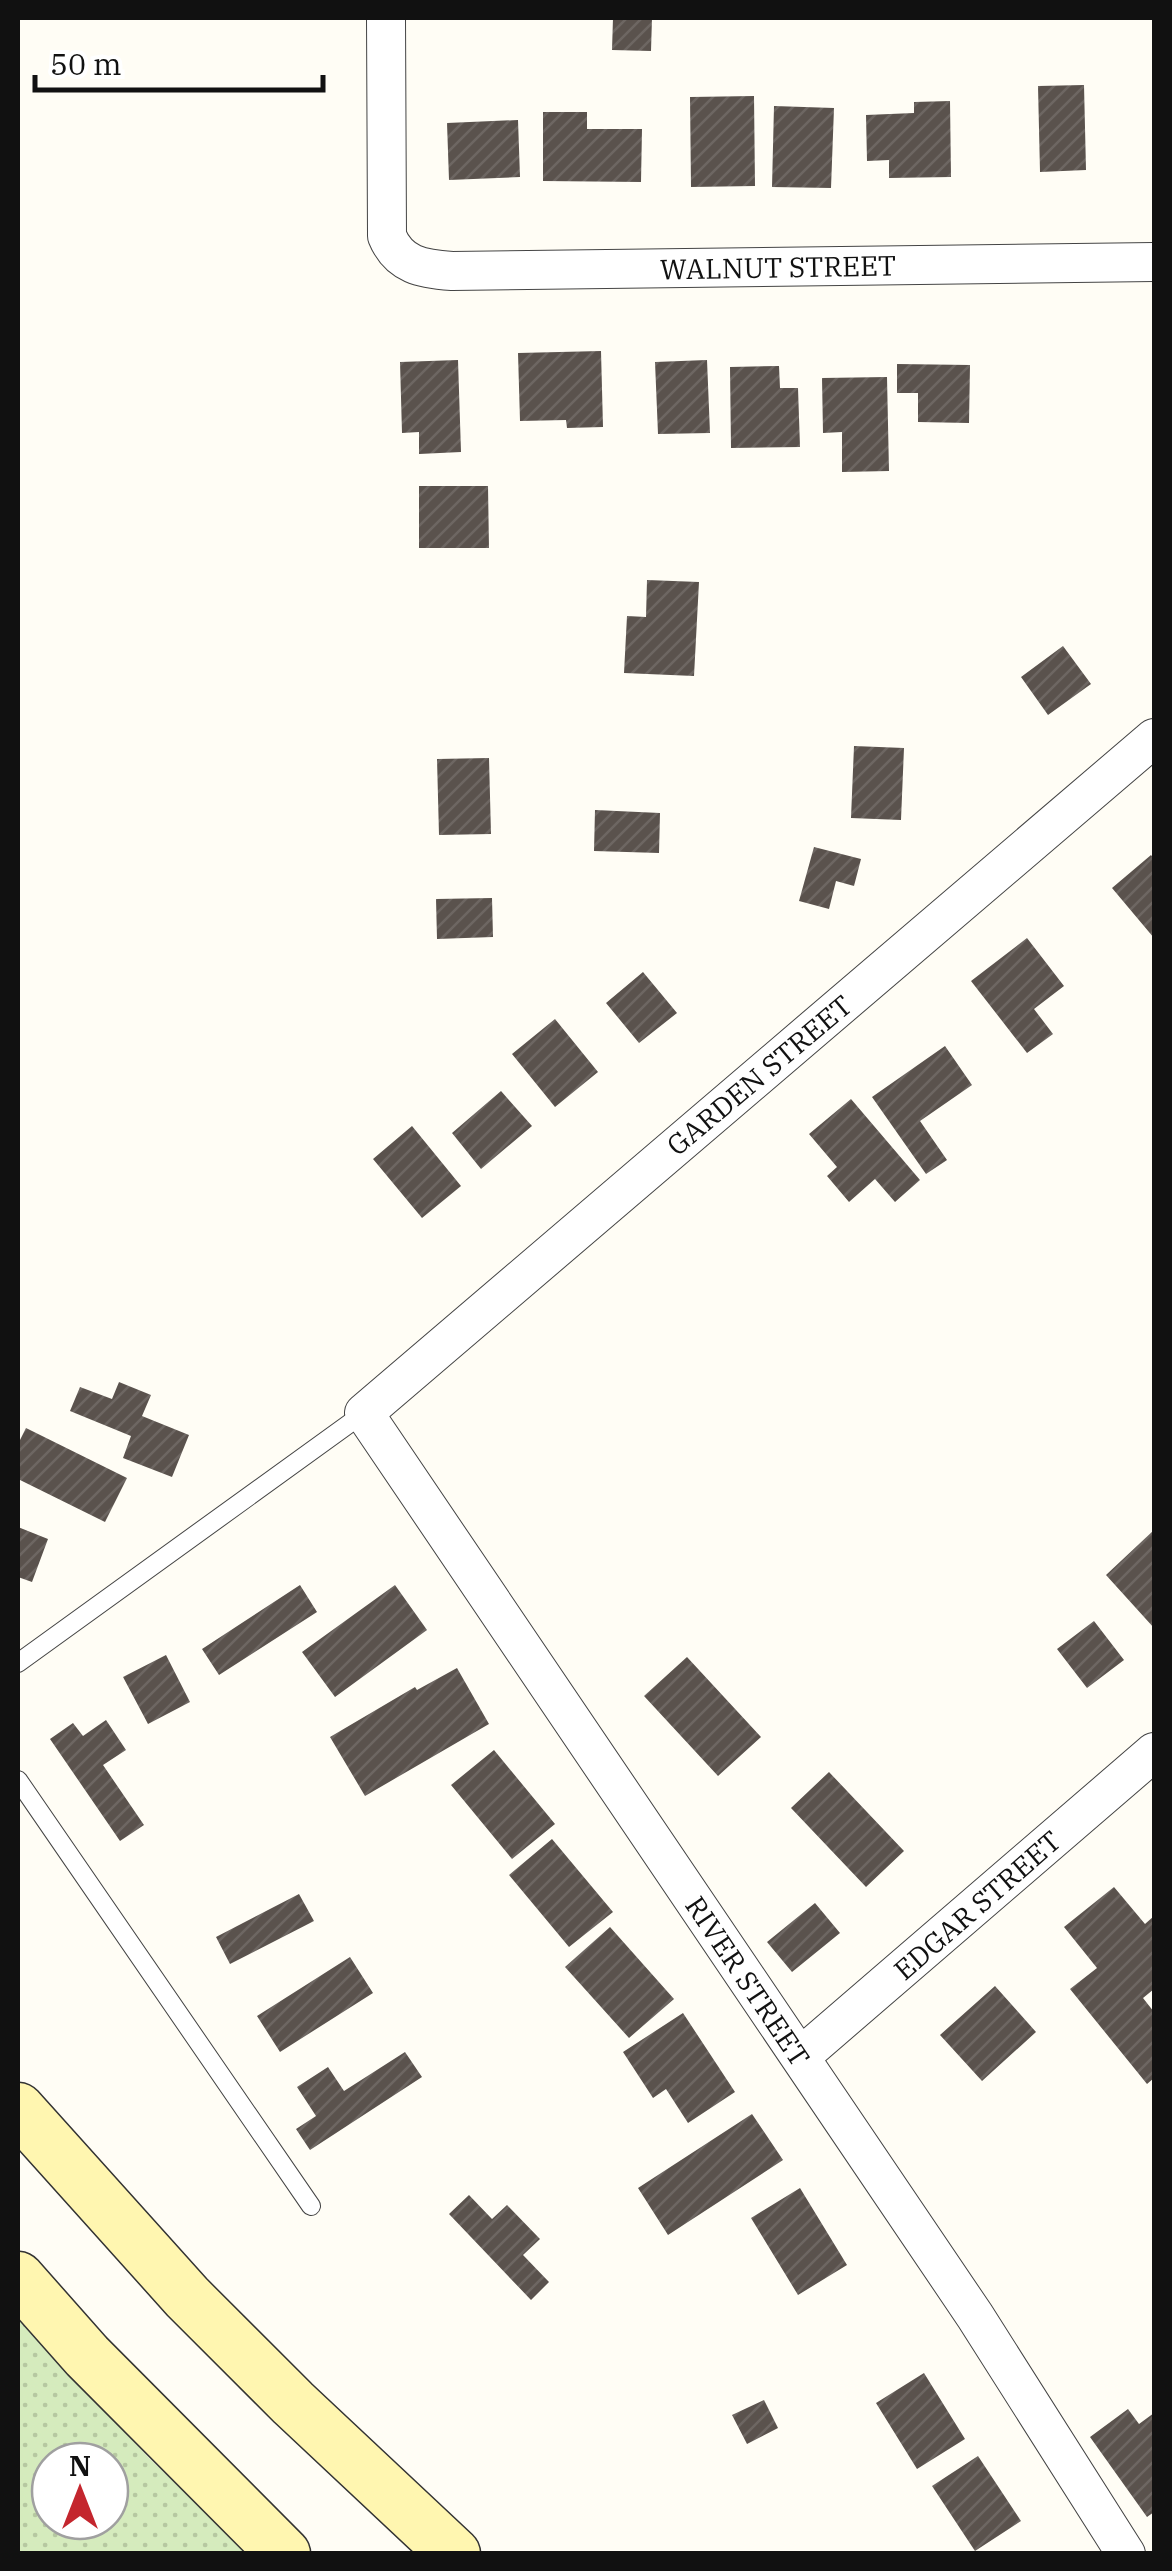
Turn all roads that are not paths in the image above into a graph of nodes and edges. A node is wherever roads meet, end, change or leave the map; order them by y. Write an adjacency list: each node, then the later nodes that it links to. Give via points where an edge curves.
1 (386, 18): 2 (street, WALNUT STREET, via 387,236 404,260 433,270)
2 (1154, 262)
3 (1154, 738): 4 (street, GARDEN STREET)
4 (364, 1413): 5 (lane); 8 (street, RIVER STREET)
5 (18, 1663)
6 (1154, 1752): 8 (street, EDGAR STREET)
7 (18, 1780): 10 (lane)
8 (800, 2057): 14 (street, RIVER STREET)
9 (18, 2109): 13 (street, via 187,2297)
10 (311, 2206)
11 (18, 2278): 12 (street)
12 (284, 2554)
13 (454, 2554)
14 (1126, 2554)

